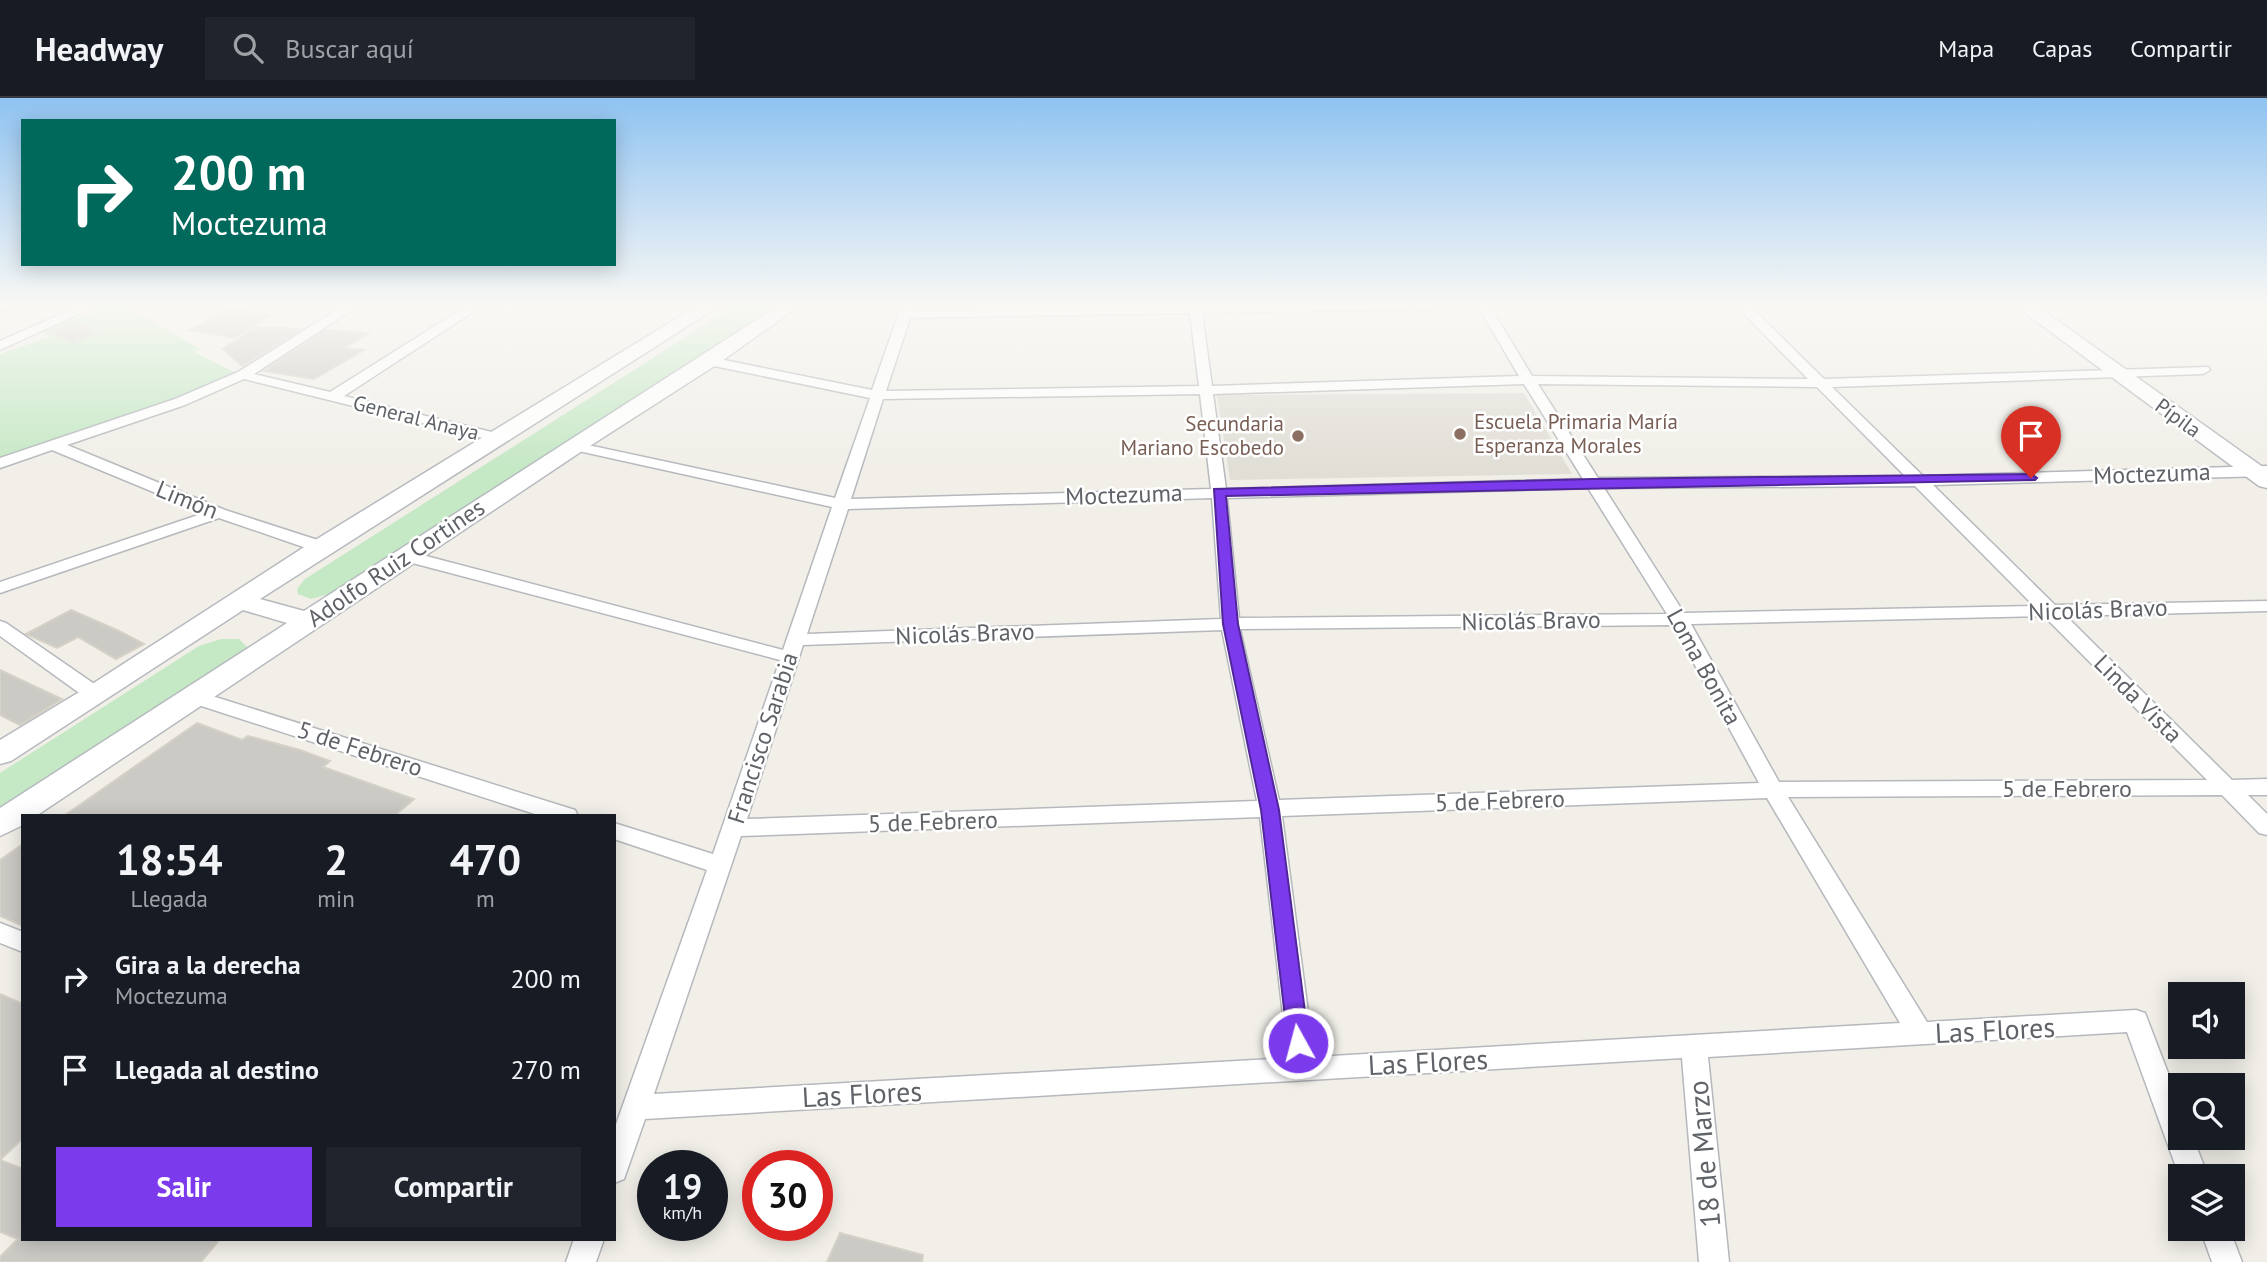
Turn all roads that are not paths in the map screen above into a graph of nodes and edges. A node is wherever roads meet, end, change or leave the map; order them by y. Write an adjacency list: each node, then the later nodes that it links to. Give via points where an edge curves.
1 (269, 358): 13 (street)
2 (393, 358): 18 (street, General Anaya)
3 (626, 358): 19 (main road, Adolfo Ruiz Cortines)
4 (713, 358): 10 (main road, Adolfo Ruiz Cortines)
5 (890, 358): 17 (street, Francisco Sarabia)
6 (1201, 358): 16 (street)
7 (1515, 358): 14 (street, Loma Bonita)
8 (1795, 358): 15 (street, Linda Vista)
9 (2096, 358): 12 (main road, Pípila)
10 (709, 361): 17 (street); 21 (main road, Adolfo Ruiz Cortines)
11 (2203, 370): 12 (street)
12 (2116, 373): 15 (street); 23 (main road, Pípila)
13 (243, 375): 18 (street, General Anaya); 20 (street)
14 (1528, 380): 15 (street); 16 (street); 25 (street, Loma Bonita)
15 (1819, 383): 24 (street, Linda Vista)
16 (1205, 390): 17 (street); 26 (street)
17 (877, 395): 27 (street, Francisco Sarabia)
18 (332, 397): 19 (street, General Anaya)
19 (499, 438): 29 (main road, Adolfo Ruiz Cortines)
20 (55, 446): 22 (street); 28 (street, Limón)
21 (574, 446): 27 (street, Moctezuma); 30 (main road, Adolfo Ruiz Cortines)
22 (0, 463)
23 (2262, 475): 24 (street, Moctezuma)
24 (1920, 481): 25 (street, Moctezuma); 34 (street, Linda Vista)
25 (1593, 483): 26 (street, Moctezuma); 35 (street, Loma Bonita)
26 (1219, 492): 27 (street, Moctezuma); 37 (street)
27 (842, 504): 39 (street, Francisco Sarabia)
28 (219, 513): 29 (street, Limón); 31 (street)
29 (321, 547): 32 (main road, Adolfo Ruiz Cortines)
30 (407, 556): 36 (main road, Adolfo Ruiz Cortines); 39 (street, Nicolás Bravo)
31 (0, 588)
32 (240, 601): 36 (main road); 40 (main road, Adolfo Ruiz Cortines)
33 (2267, 606): 34 (street, Nicolás Bravo)
34 (2050, 612): 35 (street, Nicolás Bravo); 44 (street, Linda Vista)
35 (1679, 619): 37 (street, Nicolás Bravo); 45 (street, Loma Bonita)
36 (310, 621): 41 (main road, Adolfo Ruiz Cortines)
37 (1230, 624): 39 (street, Nicolás Bravo); 46 (street)
38 (0, 627): 40 (street)
39 (793, 649): 50 (street, Francisco Sarabia)
40 (96, 695): 42 (main road, Adolfo Ruiz Cortines)
41 (194, 696): 47 (street, 5 de Febrero); 48 (main road, Adolfo Ruiz Cortines)
42 (0, 754)
43 (2267, 787): 44 (street, 5 de Febrero)
44 (2228, 788): 45 (street, 5 de Febrero); 49 (street, Linda Vista)
45 (1773, 790): 46 (street, 5 de Febrero); 55 (street, Loma Bonita)
46 (1270, 810): 50 (street, 5 de Febrero); 57 (street)
47 (561, 814)
48 (0, 824)
49 (2267, 827)
50 (733, 828): 52 (street, Francisco Sarabia)
51 (616, 832): 52 (street)
52 (720, 865): 58 (street, Francisco Sarabia)
53 (0, 933): 54 (street)
54 (21, 941)
55 (1920, 1034): 56 (street, Las Flores); 60 (street, Las Flores, via 2137,1021)
56 (1694, 1047): 57 (street, Las Flores); 63 (street, 18 de Marzo)
57 (1302, 1069): 58 (street, Las Flores)
58 (636, 1107): 59 (street, Francisco Sarabia)
59 (616, 1164)
60 (2190, 1164)
61 (588, 1241): 64 (street)
62 (2219, 1241): 65 (street)
63 (1718, 1261)
64 (581, 1262)
65 (2227, 1262)

